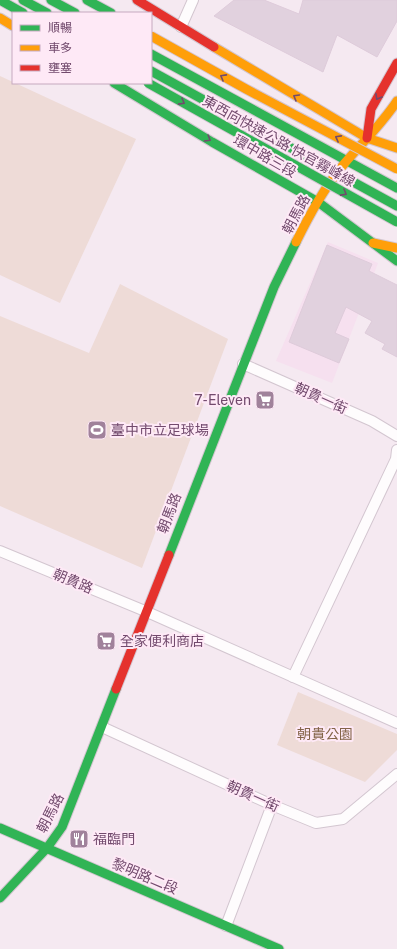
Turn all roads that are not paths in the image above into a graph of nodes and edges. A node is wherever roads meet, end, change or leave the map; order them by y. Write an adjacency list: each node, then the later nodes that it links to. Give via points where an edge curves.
1 (0, 0): 7 (main road)
2 (23, 0): 8 (main road)
3 (51, 0): 9 (main road)
4 (88, 0): 10 (main road)
5 (137, 0): 13 (main road)
6 (193, 0): 13 (street)
7 (21, 12)
8 (45, 12)
9 (73, 12)
10 (108, 12)
11 (0, 18): 12 (main road)
12 (12, 25)
13 (181, 27): 21 (main road, one-way to 13)
14 (152, 37): 24 (main road, 東西向快速公路 快官霧峰線, one-way to 14, bridge)
15 (152, 55): 23 (main road)
16 (397, 63): 21 (main road, 朝馬路, one-way to 21, via 371,109)
17 (152, 72): 25 (main road, 環中路三段)
18 (116, 84): 27 (main road, 環中路三段, one-way to 27)
19 (150, 84): 29 (main road, 東西向快速公路 快官霧峰線, one-way to 29, bridge)
20 (397, 101): 21 (main road, 朝馬路, via 387,119)
21 (366, 138): 22 (main road); 23 (main road, 朝馬路)
22 (397, 148)
23 (347, 162): 25 (main road, 朝馬路); 26 (main road)
24 (397, 169)
25 (336, 174): 27 (main road, 朝馬路); 28 (main road, 環中路三段)
26 (397, 188)
27 (318, 202): 30 (main road, 環中路三段); 33 (main road, 朝馬路, via 274,287)
28 (397, 206)
29 (397, 222)
30 (373, 243): 31 (main road); 32 (main road, 環中路三段)
31 (397, 248)
32 (397, 261)
33 (243, 364): 34 (street, 朝貴一街, via 372,421); 37 (main road, 朝馬路)
34 (397, 436)
35 (397, 456): 38 (street)
36 (0, 551): 37 (street, 朝貴路)
37 (145, 612): 38 (street); 40 (main road, 朝馬路)
38 (293, 677): 39 (street)
39 (397, 723)
40 (102, 727): 42 (street, 朝貴一街); 44 (main road, 朝馬路, via 62,827)
41 (397, 774): 42 (street, 朝貴一街, via 343,819 316,823)
42 (272, 806): 46 (street)
43 (0, 828): 44 (main road, 黎明路二段)
44 (47, 848): 45 (main road, 朝馬路); 46 (main road, 黎明路二段)
45 (0, 898)
46 (226, 926): 47 (main road, 黎明路二段)
47 (280, 949)

